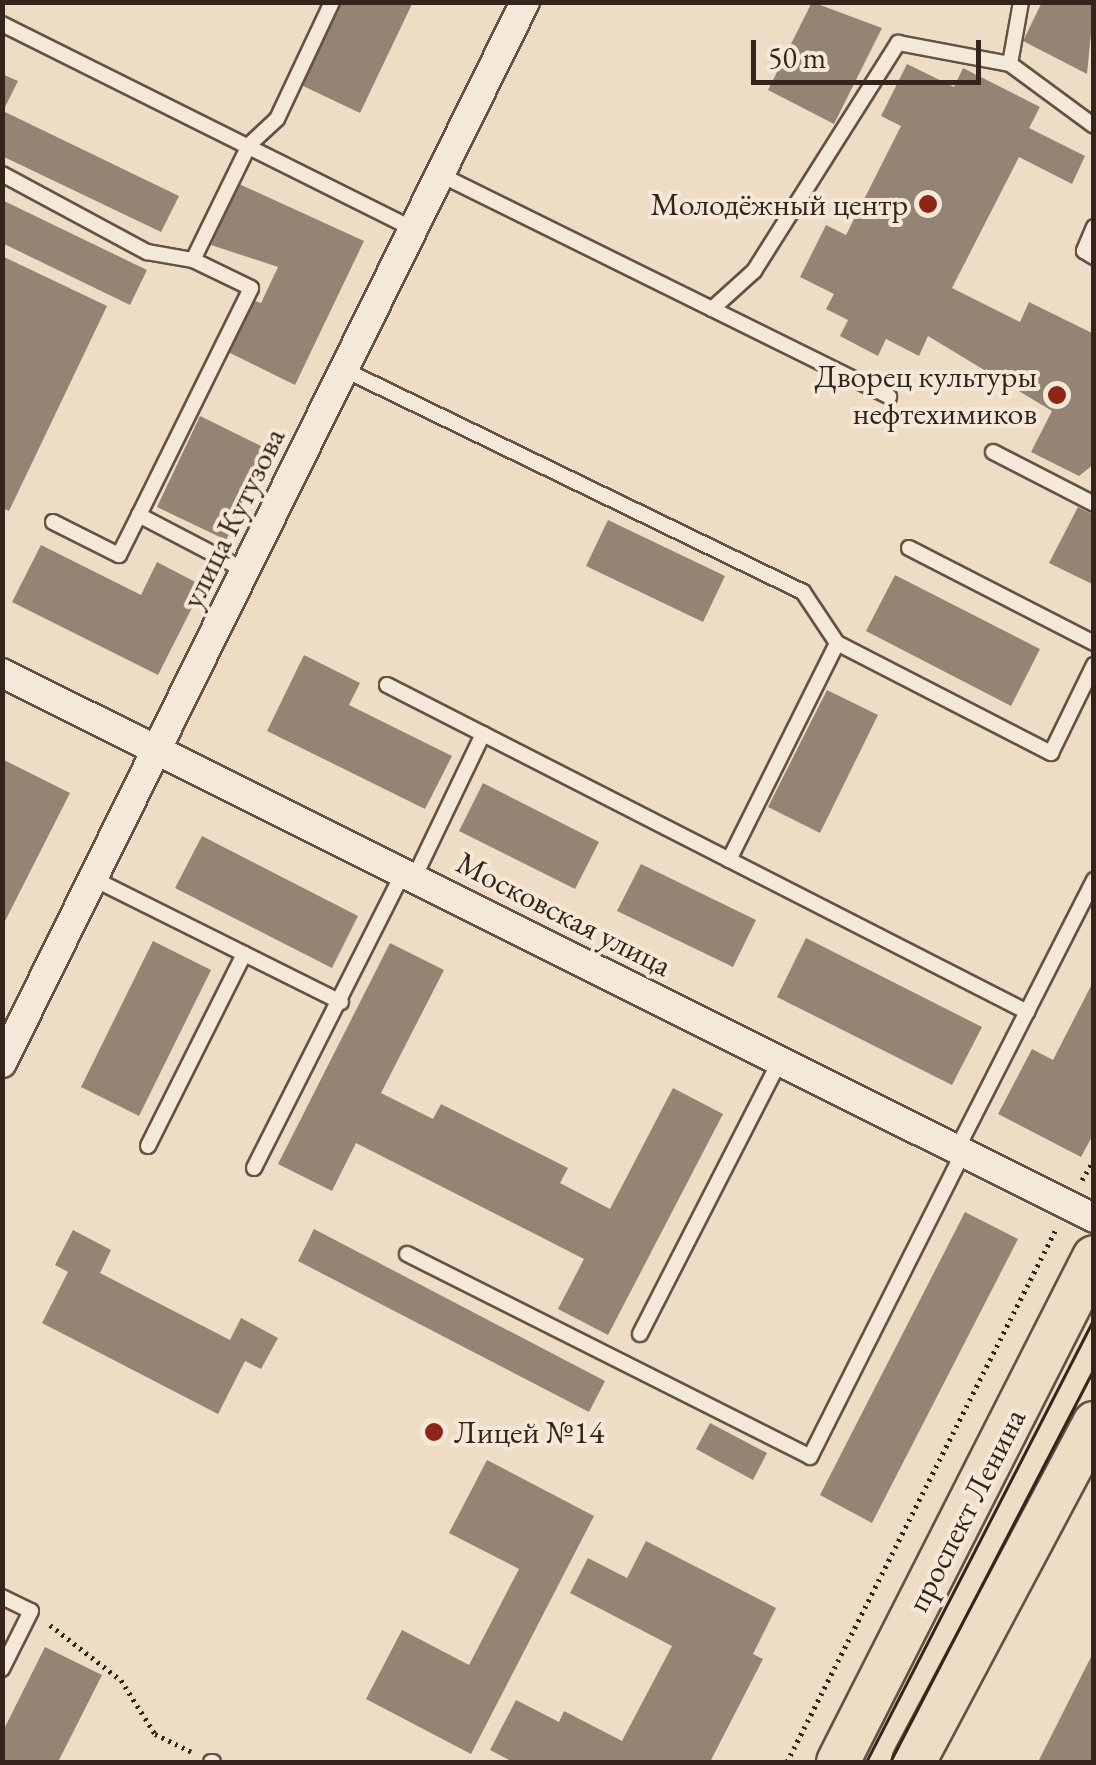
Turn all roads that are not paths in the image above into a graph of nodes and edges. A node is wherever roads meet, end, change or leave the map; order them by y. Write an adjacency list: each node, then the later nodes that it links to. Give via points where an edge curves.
1 (332, 2): 7 (lane, via 277,119)
2 (525, 2): 9 (street, улица Кутузова)
3 (1014, 5): 5 (lane)
4 (2, 24): 7 (lane)
5 (1010, 64): 6 (lane); 14 (lane, via 898,43 754,271)
6 (1094, 126)
7 (248, 145): 11 (lane); 13 (lane)
8 (2, 174): 13 (lane, via 147,252)
9 (440, 175): 11 (street, улица Кутузова); 14 (lane)
10 (1094, 227): 12 (lane, via 1084,251)
11 (414, 229): 15 (street, улица Кутузова)
12 (1094, 256)
13 (193, 260): 19 (lane, via 251,288)
14 (712, 309): 16 (lane)
15 (345, 370): 22 (street, улица Кутузова); 23 (lane, via 803,592)
16 (889, 396)
17 (992, 452): 18 (lane)
18 (1094, 504)
19 (139, 515): 20 (lane, via 119,555); 22 (lane)
20 (53, 522)
21 (908, 548): 24 (lane)
22 (246, 571): 29 (street, улица Кутузова)
23 (837, 643): 25 (lane, via 1050,753); 30 (lane)
24 (1094, 643)
25 (1094, 665)
26 (2, 672): 29 (street, Московская улица)
27 (387, 685): 28 (lane)
28 (483, 734): 30 (lane); 31 (lane)
29 (158, 751): 31 (street, Московская улица); 32 (street, улица Кутузова)
30 (729, 860): 36 (lane)
31 (408, 876): 35 (lane); 37 (street, Московская улица)
32 (94, 879): 34 (lane); 38 (street, улица Кутузова)
33 (1094, 880): 36 (lane)
34 (244, 954): 35 (lane); 39 (lane)
35 (341, 1002): 41 (lane)
36 (1027, 1012): 40 (lane)
37 (780, 1061): 40 (street, Московская улица); 45 (lane)
38 (2, 1063)
39 (148, 1146)
40 (960, 1151): 42 (street, Московская улица); 43 (lane, via 810,1457)
41 (254, 1168)
42 (1094, 1218)
43 (408, 1254)
44 (1094, 1258): 49 (main road, проспект Ленина)
45 (640, 1334)
46 (1094, 1424): 50 (main road)
47 (2, 1597): 48 (lane, via 32,1612)
48 (2, 1669)
49 (838, 1762)
50 (914, 1762)

